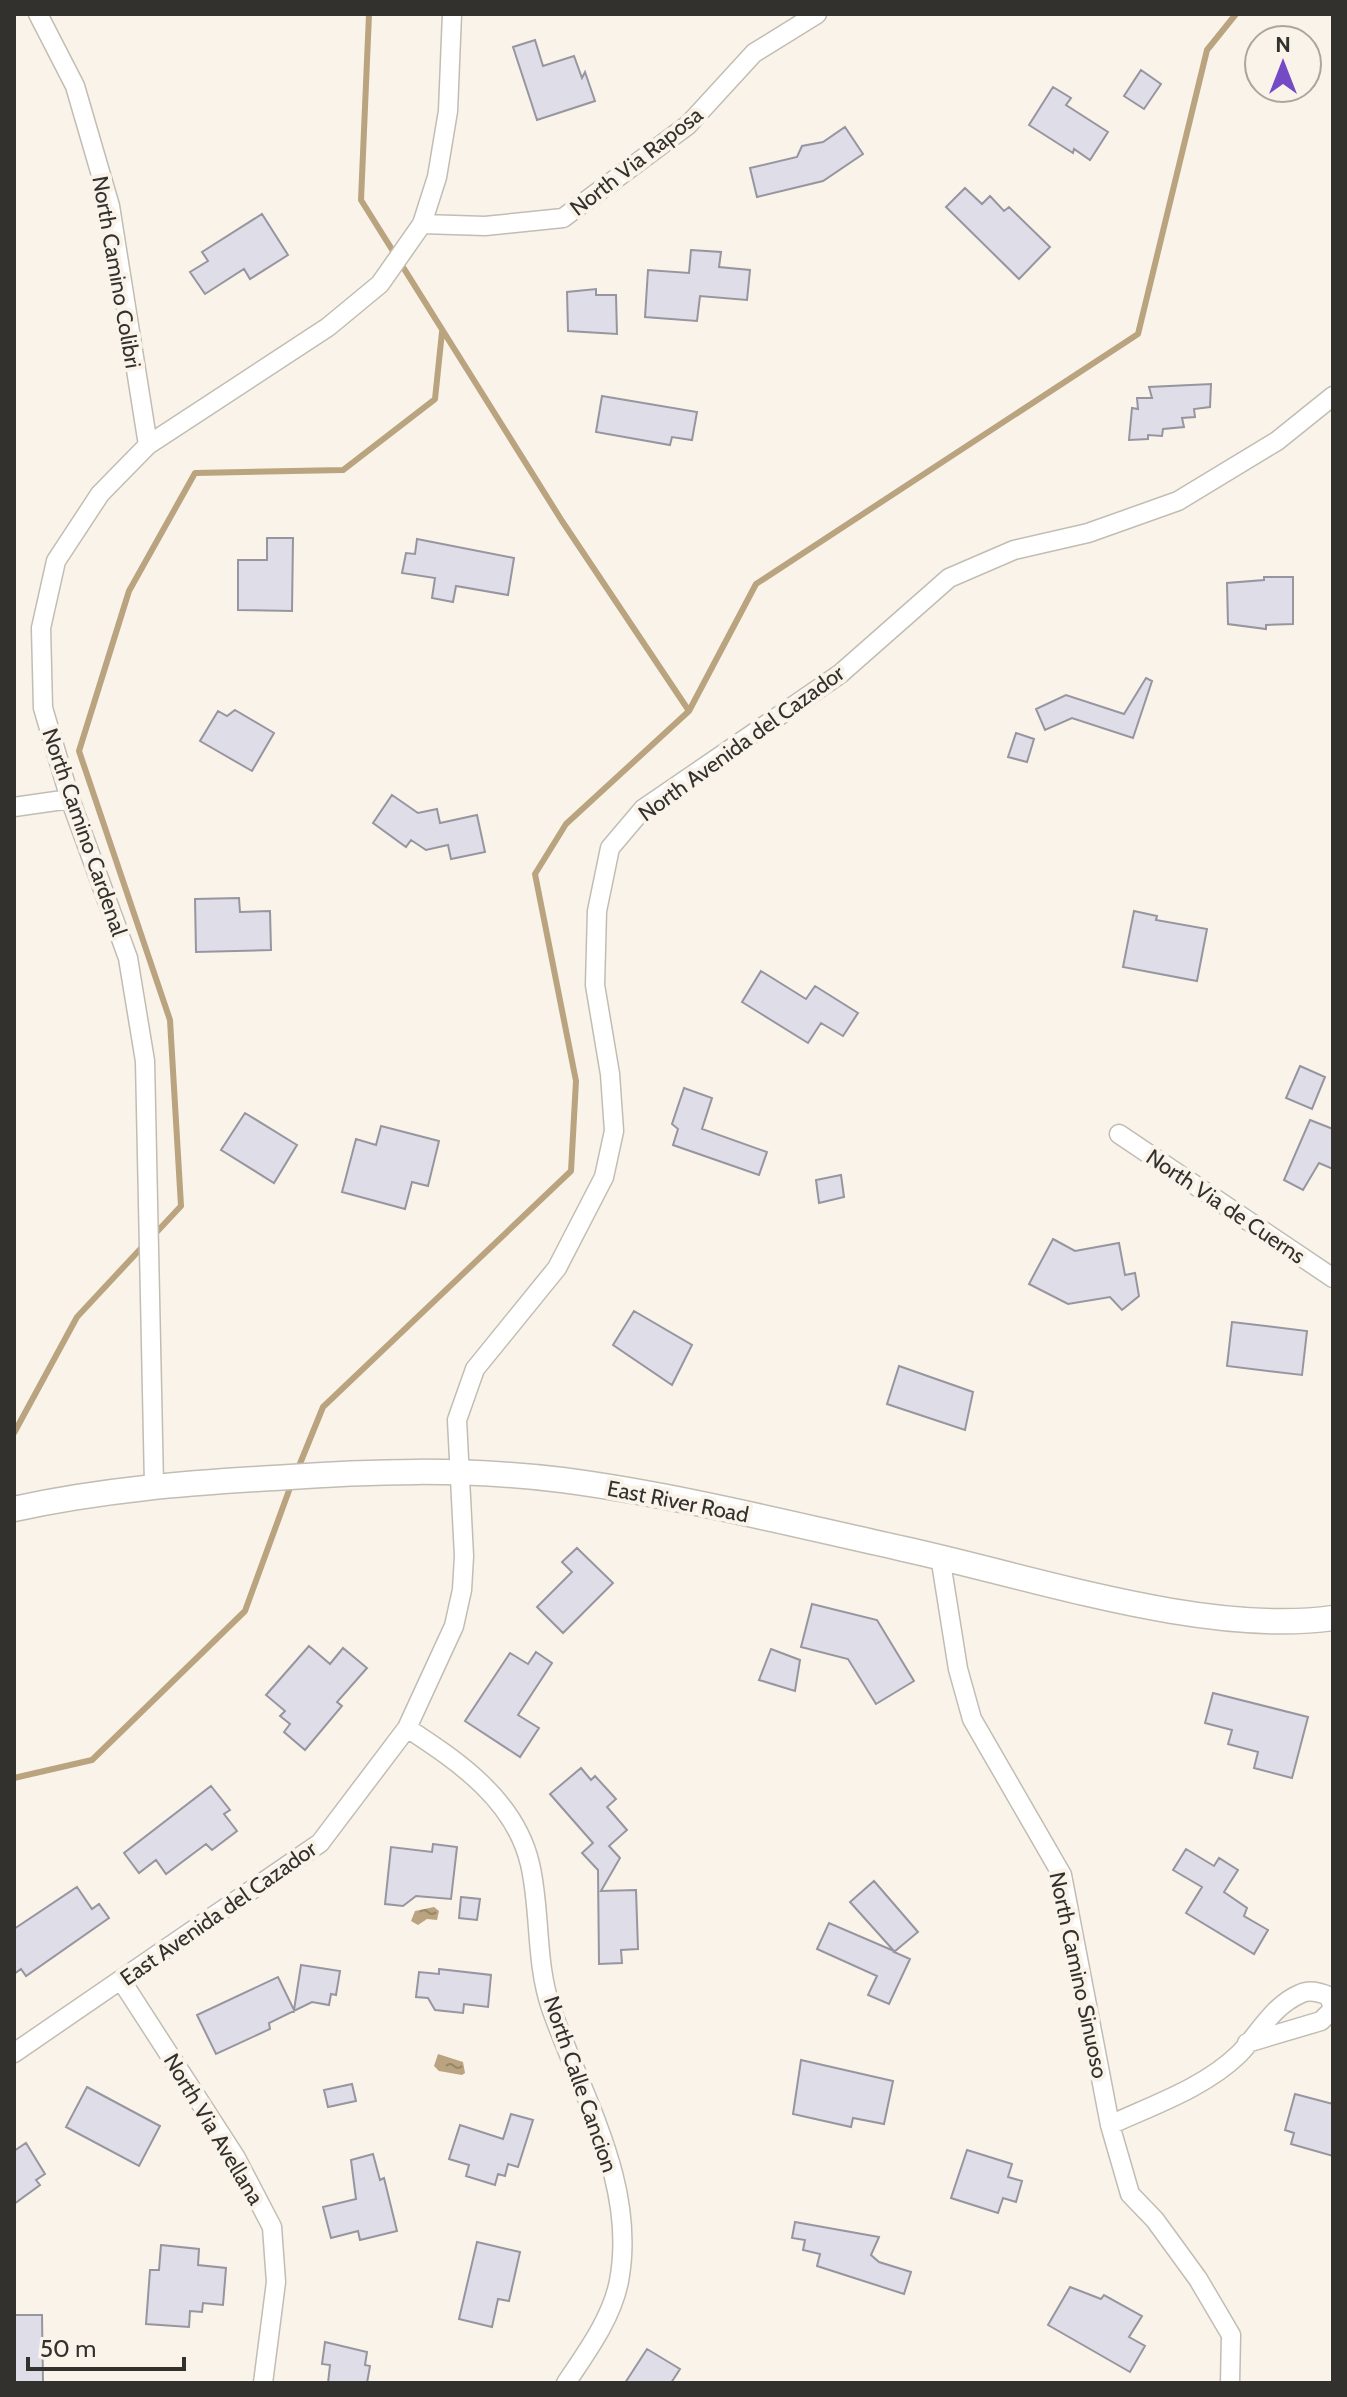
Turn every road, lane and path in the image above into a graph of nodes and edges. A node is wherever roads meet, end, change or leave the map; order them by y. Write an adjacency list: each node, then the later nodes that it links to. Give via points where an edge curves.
1 (38, 14): 6 (street, North Camino Colibri, via 75,86 110,206)
2 (452, 14): 4 (street, North Camino Cardenal, via 448,111 437,177)
3 (817, 14): 4 (street, North Via Raposa, via 754,53 688,125 563,218 485,226)
4 (422, 224): 6 (street, North Camino Cardenal, via 380,284 328,327)
5 (1333, 396): 11 (street, North Avenida del Cazador, via 1277,441 1178,501 1088,533 1014,550 949,578 840,674 643,809 610,848 596,929 595,985 614,1131 604,1177 557,1268 475,1369 457,1420)
6 (148, 445): 7 (street, North Camino Cardenal, via 100,494 56,561 41,628 43,708)
7 (70, 799): 8 (street); 12 (street, North Camino Cardenal, via 128,958 145,1061)
8 (14, 807)
9 (1119, 1134): 10 (street, North Via de Cuerns)
10 (1333, 1278)
11 (461, 1471): 12 (street, East River Road, via 395,1470); 14 (street, East River Road, via 627,1489); 16 (street, East Avenida del Cazador, via 462,1590 448,1639)
12 (154, 1485): 13 (street, East River Road)
13 (14, 1509)
14 (940, 1556): 15 (street, East River Road, via 1156,1607 1265,1622); 20 (street, North Camino Sinuoso, via 958,1669 972,1719 1062,1875)
15 (1333, 1618)
16 (407, 1728): 17 (street, East Avenida del Cazador, via 320,1843); 22 (street, North Calle Cancion, via 452,1757 489,1790 512,1821 530,1863 550,2005 610,2159 624,2228 618,2284 594,2343)
17 (121, 1980): 19 (street, East Avenida del Cazador); 21 (street, North Via Avellana, via 240,2165 272,2227 276,2282)
18 (1247, 2043): 20 (street, via 1193,2086)
19 (14, 2053)
20 (1110, 2125): 23 (street, North Camino Sinuoso, via 1130,2194 1198,2279 1231,2335)
21 (263, 2383)
22 (566, 2383)
23 (1230, 2383)

